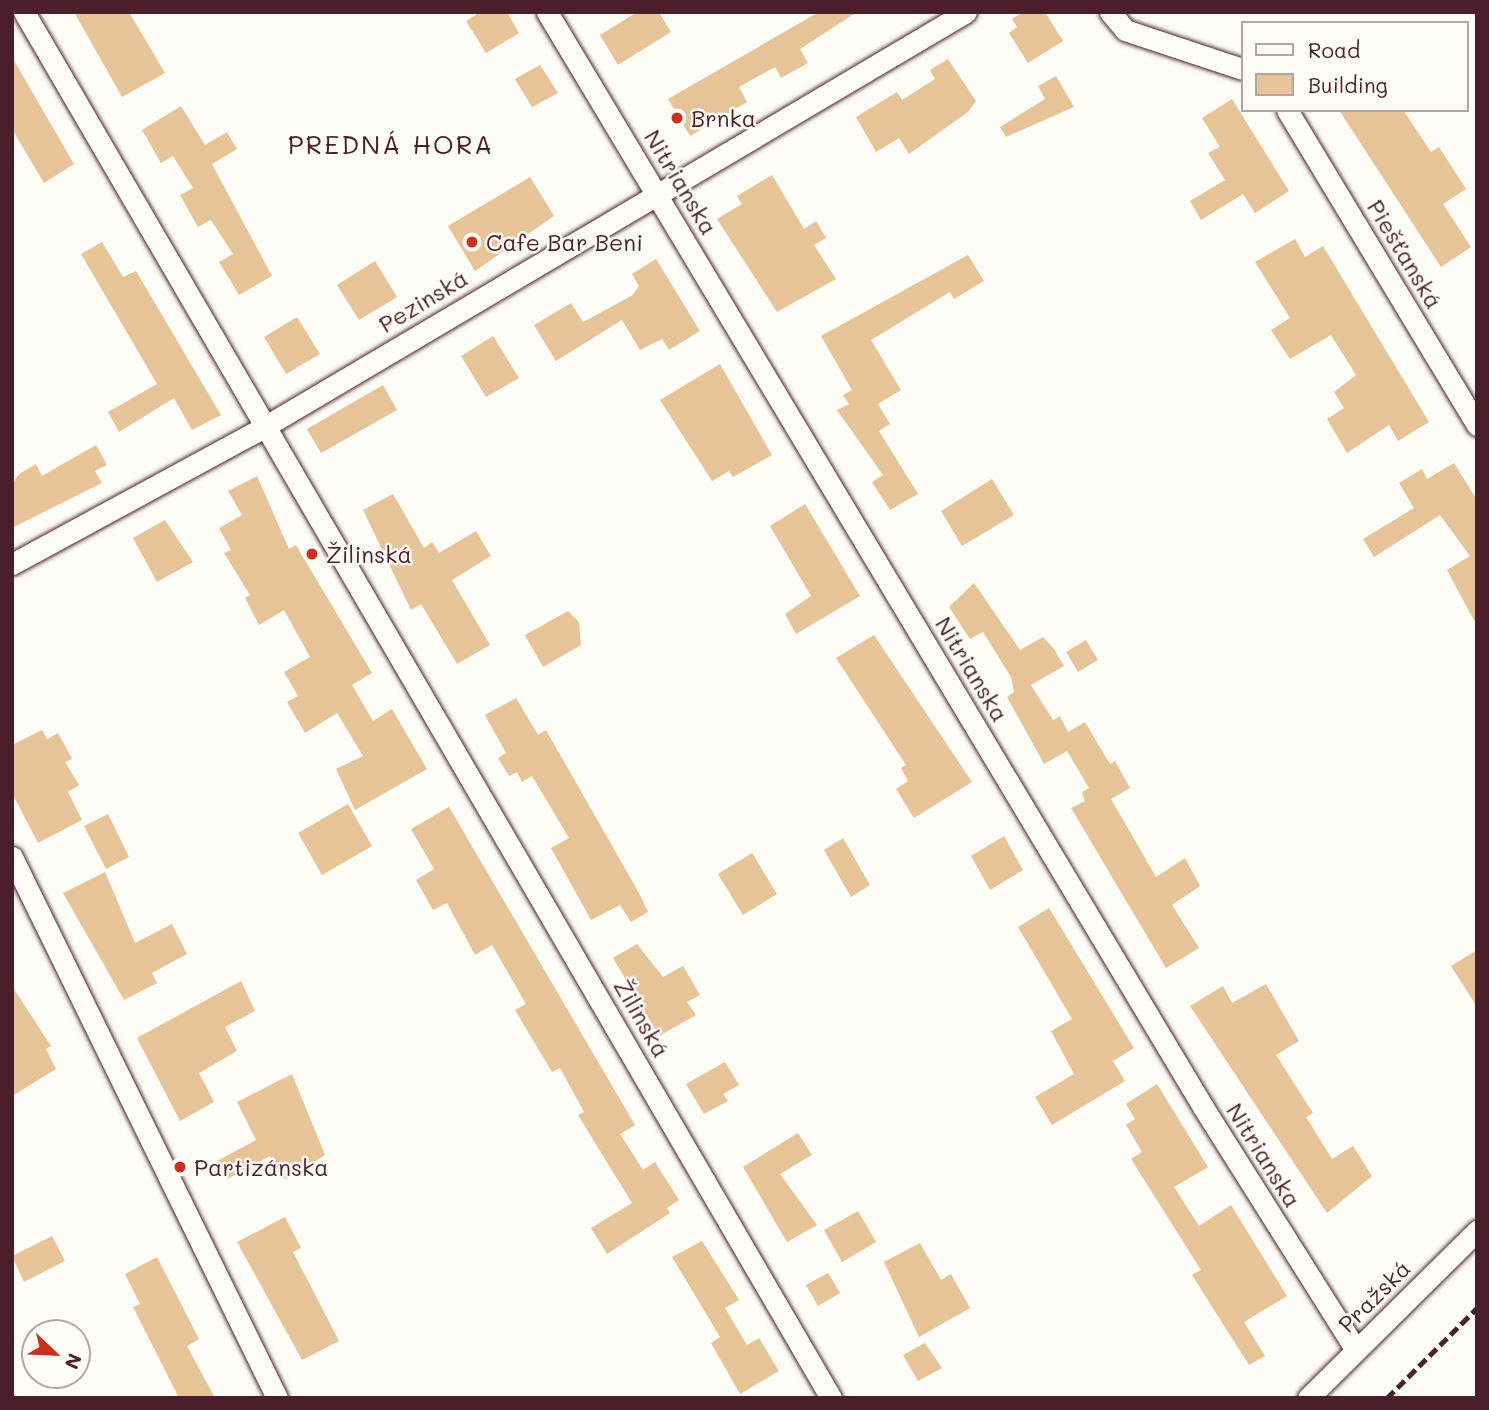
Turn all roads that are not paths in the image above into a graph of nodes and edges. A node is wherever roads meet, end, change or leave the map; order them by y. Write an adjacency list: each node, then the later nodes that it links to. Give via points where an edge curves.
1 (24, 12): 8 (street, Žilinská)
2 (547, 12): 7 (street, Nitrianska)
3 (966, 12): 7 (street, Pezinská)
4 (1110, 12): 5 (street, via 1125,30)
5 (1240, 68)
6 (1288, 112): 9 (street, Piešťanská)
7 (658, 193): 8 (street, Pezinská); 13 (street, Nitrianska, via 1203,1107)
8 (266, 425): 10 (street, Pezinská); 15 (street, Žilinská)
9 (1477, 425)
10 (12, 564)
11 (12, 857): 14 (street)
12 (1477, 1231): 13 (street, Pražská)
13 (1356, 1350): 16 (street, Pražská)
14 (277, 1398)
15 (831, 1398)
16 (1308, 1398)

